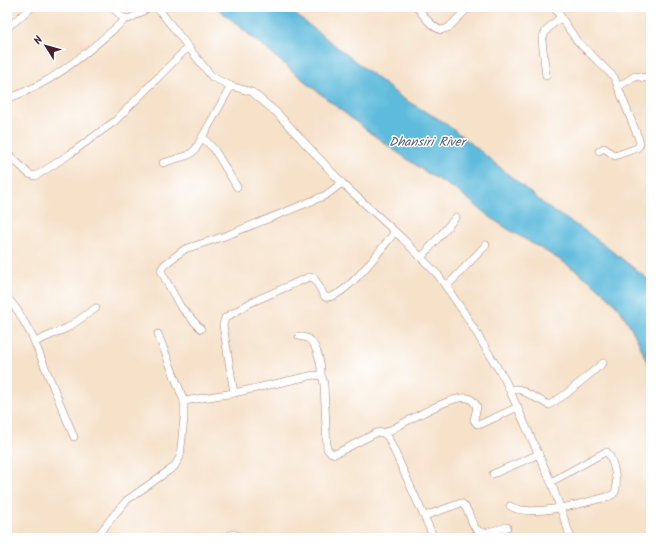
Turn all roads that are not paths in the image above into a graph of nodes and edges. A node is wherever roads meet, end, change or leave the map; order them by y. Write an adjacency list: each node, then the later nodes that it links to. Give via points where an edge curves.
1 (32, 7): 10 (street)
2 (112, 7): 9 (street)
3 (150, 7): 9 (street, via 133,18)
4 (154, 7): 11 (street)
5 (417, 7): 6 (street, via 426,19 441,30 448,28)
6 (469, 7)
7 (554, 7): 8 (street)
8 (561, 17): 12 (street, via 543,36); 15 (street, via 577,41 614,77)
9 (126, 19): 16 (street, via 59,73)
10 (7, 28)
11 (188, 47): 14 (street, via 212,77); 19 (street, via 114,121 39,174 29,174)
12 (546, 76)
13 (651, 79): 15 (street, via 636,76)
14 (231, 86): 17 (street); 21 (street, via 256,95 277,113)
15 (618, 87): 18 (street, via 640,142 639,146 615,156 604,148)
16 (7, 99)
17 (202, 137): 20 (street, via 192,153); 22 (street, via 214,149)
18 (599, 151)
19 (7, 153)
20 (163, 164)
21 (342, 183): 24 (street); 30 (street, via 326,195 225,236 185,249 164,265 162,273 180,306)
22 (237, 187)
23 (456, 217): 26 (street)
24 (395, 232): 26 (street); 37 (street, via 343,291 325,297 314,278 309,277 250,303 225,318 223,325)
25 (486, 245): 27 (street)
26 (421, 258): 27 (street)
27 (446, 287): 36 (street)
28 (7, 297): 33 (street)
29 (96, 308): 33 (street, via 67,328)
30 (200, 328)
31 (158, 334): 38 (street)
32 (299, 336): 35 (street, via 309,340 315,349 321,363)
33 (35, 342): 41 (street)
34 (603, 363): 36 (street, via 566,394 549,404 519,389)
35 (321, 376): 37 (street, via 314,375); 40 (street, via 324,385 327,445 330,452 335,454 376,433)
36 (510, 390): 39 (street)
37 (234, 393): 38 (street)
38 (184, 401): 50 (street, via 179,461 127,500)
39 (518, 407): 40 (street, via 477,424 474,420 477,407 472,400 454,400); 42 (street)
40 (385, 433): 47 (street)
41 (74, 437)
42 (539, 454): 43 (street); 44 (street)
43 (493, 474)
44 (551, 482): 46 (street); 46 (street, via 605,452 610,456 616,486 613,495)
45 (510, 506): 46 (street, via 523,511)
46 (560, 508): 53 (street)
47 (424, 516): 48 (street, via 461,503 466,506 474,526 480,533); 49 (street)
48 (507, 527)
49 (431, 537)
50 (96, 538)
51 (224, 538): 52 (street, via 231,534)
52 (243, 538)
53 (571, 538)
54 (628, 538): 55 (street)
55 (636, 538)

